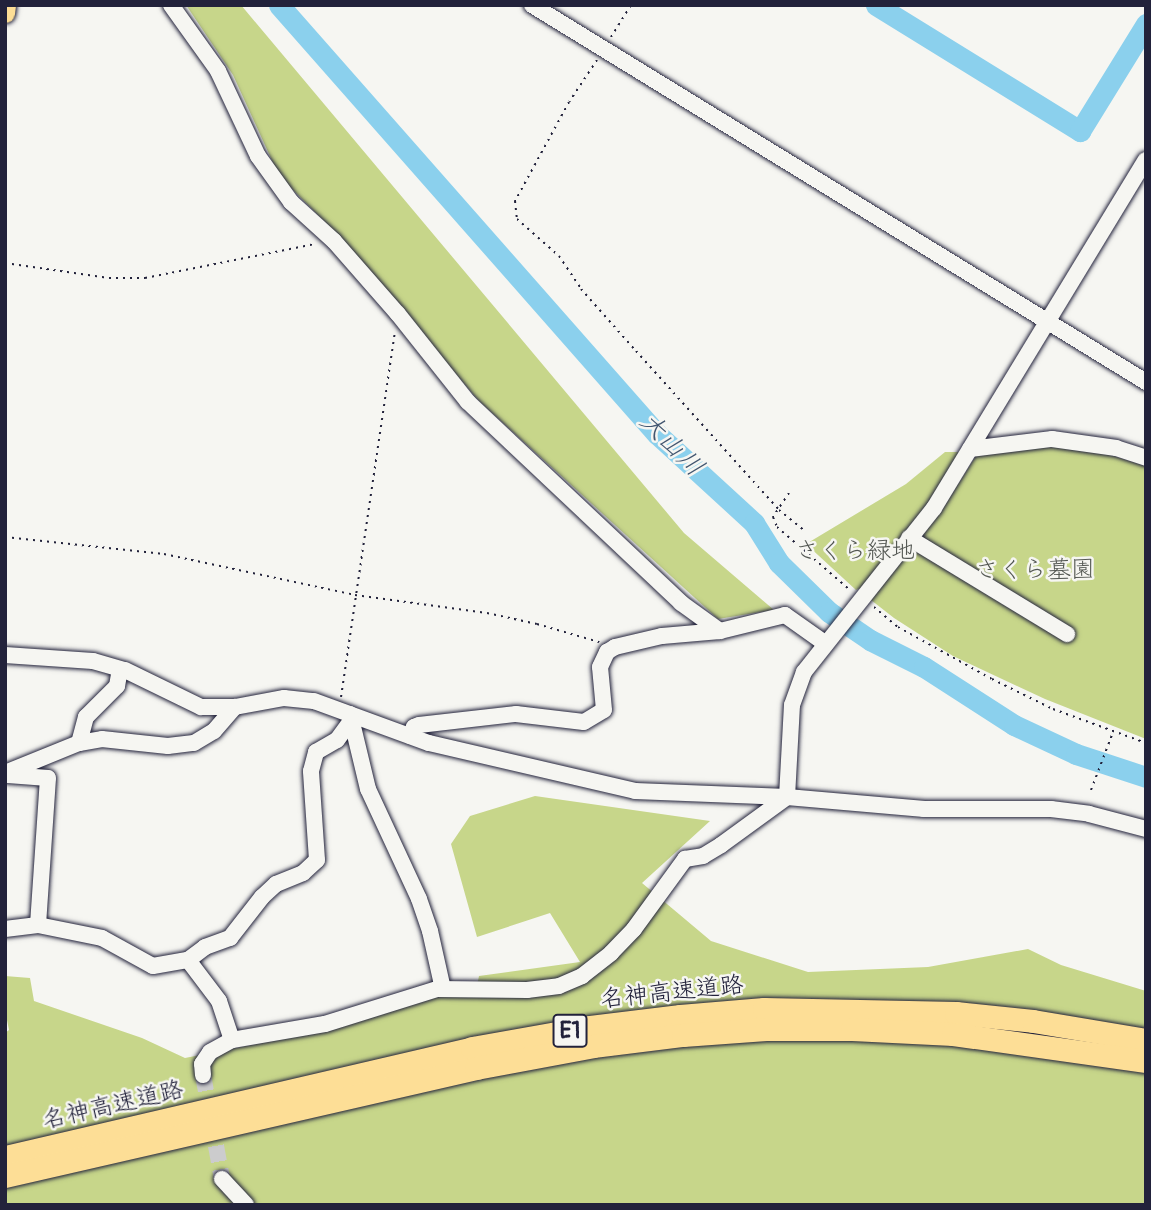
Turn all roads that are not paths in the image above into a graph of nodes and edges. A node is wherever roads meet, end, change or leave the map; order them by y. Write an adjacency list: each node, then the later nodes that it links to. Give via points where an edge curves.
1 (6, 5): 4 (main road)
2 (171, 5): 11 (street, via 218,71 275,183 334,241 468,402 681,603)
3 (532, 5): 6 (street)
4 (5, 13)
5 (1146, 160): 6 (street)
6 (1047, 322): 7 (street); 8 (street)
7 (1146, 382)
8 (970, 449): 9 (street, via 1052,439 1116,448); 10 (street, via 934,508)
9 (1146, 458)
10 (909, 538): 12 (street); 13 (street)
11 (720, 631): 13 (street, via 785,615); 18 (street, via 662,636 615,647 602,658 600,667 604,710 584,722 516,714 419,725)
12 (1068, 634)
13 (827, 642): 21 (street, via 804,672 792,705)
14 (5, 654): 15 (street, via 73,657)
15 (120, 668): 16 (street, via 185,702 219,709); 19 (street, via 117,686 86,717)
16 (235, 707): 17 (street, via 284,698 314,701); 19 (street, via 214,731 194,743 167,746 102,739)
17 (347, 714): 18 (street); 25 (street, via 337,740 316,752 311,771 317,860 269,891 230,938 205,947); 26 (street, via 368,789 419,899)
18 (410, 736): 21 (street, via 513,765 635,791)
19 (79, 743): 20 (street)
20 (5, 774): 23 (street, via 48,778)
21 (787, 797): 22 (street, via 925,809 1051,808); 26 (street, via 703,856 685,859 634,929 582,976 559,986 527,990)
22 (1146, 829)
23 (38, 925): 24 (street); 25 (street, via 102,938 153,966)
24 (5, 929)
25 (188, 960): 27 (street, via 219,1000)
26 (443, 989): 27 (street, via 325,1024)
27 (232, 1040): 30 (street, via 210,1052 202,1065)
28 (1146, 1040): 31 (highway, 名神高速道路 / E1, via 956,1013 764,1009 680,1016 472,1048)
29 (1146, 1061): 32 (highway, 名神高速道路 / E1, via 953,1034 852,1028 683,1035 476,1068)
30 (203, 1075)
31 (5, 1157)
32 (5, 1176)
33 (222, 1178): 34 (street)
34 (246, 1205)

